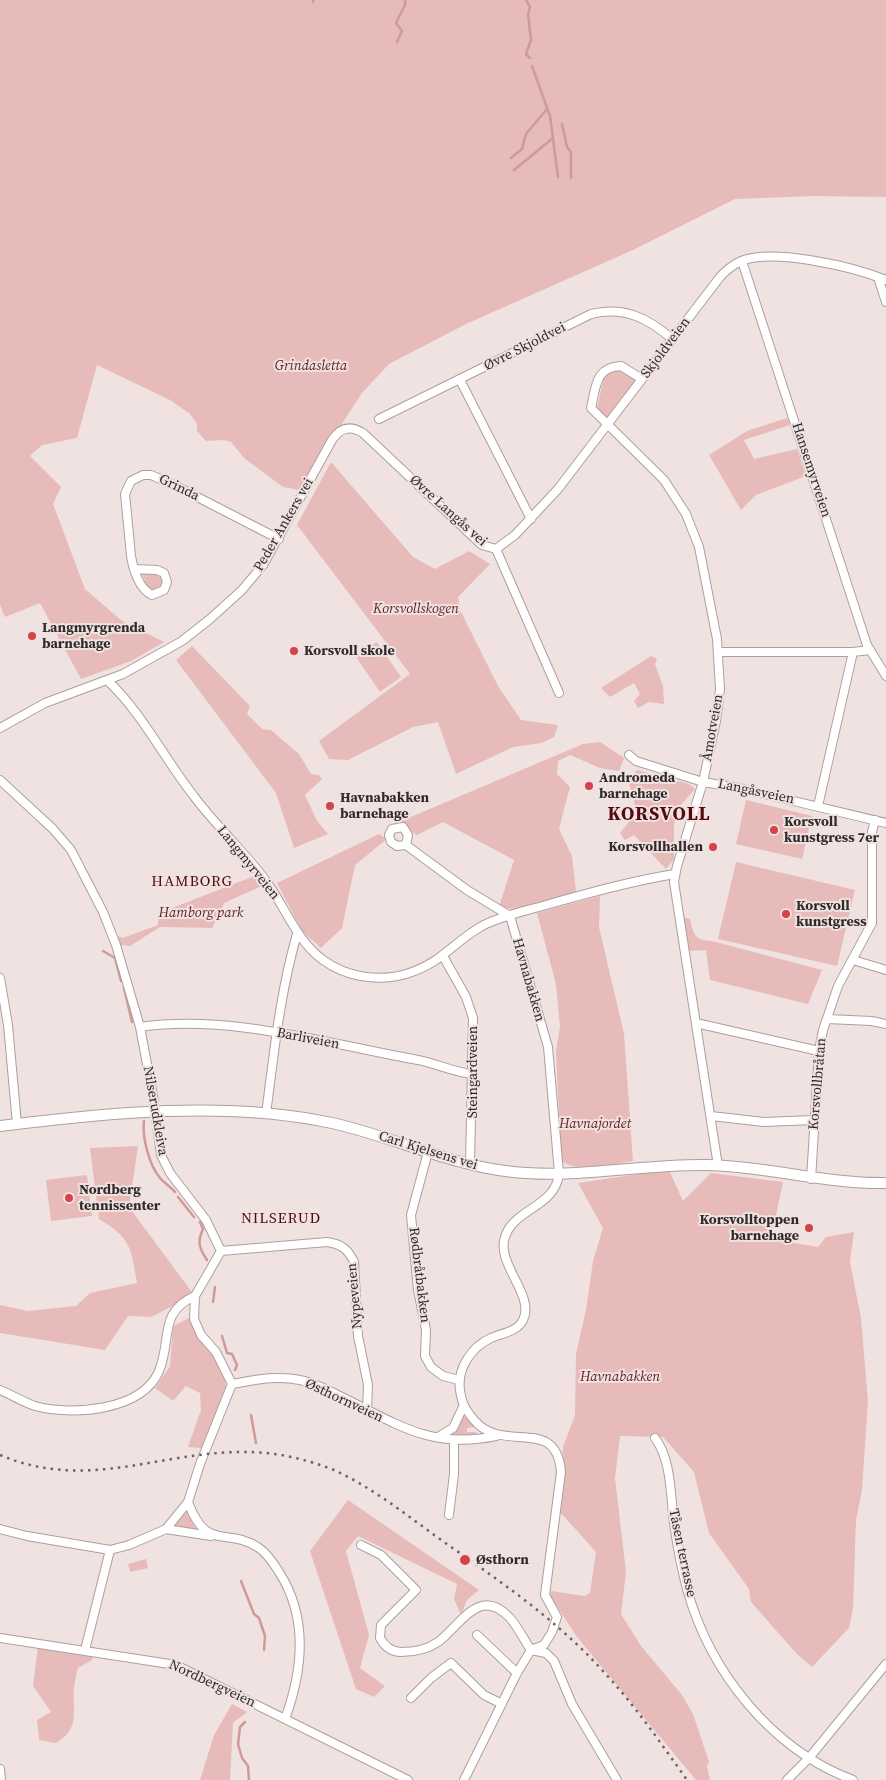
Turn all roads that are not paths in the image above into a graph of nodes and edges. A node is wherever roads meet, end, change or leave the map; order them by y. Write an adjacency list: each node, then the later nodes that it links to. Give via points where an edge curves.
1 (742, 261): 2 (street, Skjoldveien, via 792,259 833,265); 5 (street, Skjoldveien, via 724,272); 15 (street, Hansemyrveien)
2 (878, 277): 3 (street, Skjoldveien); 4 (street)
3 (886, 280)
4 (886, 302)
5 (672, 339): 6 (street, Skjoldveien); 7 (street, Øvre Skjoldvei, via 649,321 630,313 598,312)
6 (642, 379): 9 (street, Skjoldveien); 9 (street, Åmotveien, via 621,366 611,367 600,374 591,408)
7 (460, 380): 8 (street, Øvre Skjoldvei); 11 (street)
8 (379, 419)
9 (608, 425): 11 (street, Skjoldveien); 16 (street, Åmotveien, via 664,480 690,522 700,554)
10 (349, 428): 12 (street, Peder Ankers vei, via 342,429 332,440); 13 (street, Øvre Langås vei, via 363,433 482,545)
11 (531, 519): 13 (street, Skjoldveien)
12 (279, 539): 14 (street, Grinda, via 172,484 143,475 128,485 124,498); 19 (street, Peder Ankers vei, via 253,577 210,620 182,641)
13 (496, 548): 20 (street, Øvre Langås vei)
14 (134, 569): 14 (street, Grinda, via 164,573 167,582 164,590 149,594)
15 (870, 650): 17 (street); 18 (street, Hansemyrveien)
16 (719, 652): 17 (street); 24 (street, Åmotveien, via 717,715)
17 (853, 652): 25 (street)
18 (886, 676)
19 (108, 681): 21 (street, Peder Ankers vei, via 45,703); 31 (street, Langmyrveien, via 128,700 193,796 262,875)
20 (559, 693)
21 (0, 728)
22 (629, 755): 24 (street, Langåsveien, via 636,761)
23 (0, 780): 39 (street, Nilserudkleiva, via 71,850 116,945)
24 (703, 782): 25 (street, Langåsveien); 29 (street, Åmotveien)
25 (818, 806): 26 (street, Langåsveien)
26 (875, 820): 27 (street, Langåsveien); 33 (street, Korsvollbråtan, via 872,832 872,923)
27 (886, 823)
28 (406, 845): 30 (street, via 467,890)
29 (675, 874): 30 (street, Langmyrveien); 37 (street, Åmotveien, via 676,903)
30 (510, 916): 32 (street, Langmyrveien, via 482,927); 52 (street, Havnabakken, via 548,1048)
31 (297, 934): 32 (street, Langmyrveien, via 324,961 343,971 363,976 406,974); 40 (street)
32 (443, 956): 42 (street, Steingardveien, via 471,1009)
33 (853, 960): 34 (street); 36 (street, Korsvollbråtan, via 838,986)
34 (886, 970)
35 (0, 978): 47 (street)
36 (826, 1018): 38 (street); 41 (street, Korsvollbråtan)
37 (696, 1023): 41 (street); 45 (street, Åmotveien)
38 (886, 1024)
39 (140, 1027): 40 (street, Barliveien, via 212,1024); 43 (street, Nilserudkleiva)
40 (275, 1033): 42 (street, Barliveien, via 422,1060); 44 (street)
41 (819, 1051): 46 (street, Korsvollbråtan)
42 (473, 1074): 50 (street, Steingardveien)
43 (154, 1113): 44 (main road, Carl Kjelsens vei); 47 (main road, Carl Kjelsens vei); 55 (street, Nilserudkleiva, via 158,1146 164,1163 206,1220)
44 (266, 1114): 49 (main road, Carl Kjelsens vei, via 351,1127)
45 (711, 1116): 46 (street, via 764,1122); 51 (street, Åmotveien)
46 (814, 1120): 53 (street, Korsvollbråtan)
47 (18, 1124): 48 (main road, Carl Kjelsens vei)
48 (0, 1126)
49 (428, 1152): 50 (main road, Carl Kjelsens vei); 57 (street, Rødbråtbakken, via 411,1215 418,1290 426,1330 425,1356 437,1372)
50 (470, 1165): 52 (main road, Carl Kjelsens vei)
51 (718, 1166): 52 (main road, Carl Kjelsens vei); 53 (main road, Carl Kjelsens vei)
52 (559, 1174): 57 (street, Havnabakken, via 551,1194 511,1224 504,1240 504,1253 524,1302 524,1318 516,1328 479,1345 466,1362)
53 (811, 1179): 54 (main road, Carl Kjelsens vei)
54 (886, 1182)
55 (221, 1251): 56 (street); 61 (street, Nypeveien, via 327,1242 338,1244 349,1252 354,1262 358,1336 368,1384)
56 (195, 1296): 58 (street, via 193,1306 197,1326 216,1352); 59 (street, via 182,1302 175,1310 160,1370 144,1392 132,1399 93,1408 48,1408)
57 (459, 1380): 60 (street)
58 (232, 1384): 61 (street, Østhornveien, via 263,1378 299,1380 329,1390); 66 (street)
59 (0, 1390)
60 (463, 1407): 62 (street, via 482,1429); 63 (street, via 453,1428)
61 (367, 1410): 63 (street, Østhornveien, via 415,1433)
62 (496, 1436): 65 (street, Østhornveien); 76 (street, via 536,1438 552,1446 560,1460 545,1595 557,1617 544,1645)
63 (436, 1438): 65 (street, Østhornveien)
64 (655, 1438): 82 (street, Tåsen terrasse, via 663,1449 687,1591 713,1654 762,1719 779,1737)
65 (454, 1441): 67 (street)
66 (188, 1502): 69 (street); 70 (street, via 195,1520)
67 (449, 1515)
68 (0, 1529): 72 (street)
69 (166, 1529): 70 (street); 72 (street)
70 (213, 1536): 81 (street, via 260,1549 283,1578 294,1604 301,1655)
71 (361, 1545): 76 (street, via 381,1556 416,1590 381,1625 380,1638 387,1648 395,1652 409,1652 429,1647 469,1611 488,1606 501,1610 512,1619)
72 (110, 1550): 75 (street)
73 (477, 1635): 78 (street)
74 (0, 1638): 75 (street, Nordbergveien)
75 (85, 1650): 81 (street, Nordbergveien, via 176,1665)
76 (531, 1650): 78 (street); 87 (street, via 546,1653 554,1661 572,1704)
77 (886, 1664): 82 (street)
78 (517, 1673): 80 (street)
79 (411, 1698): 80 (street, via 451,1663 484,1695)
80 (502, 1704): 86 (street)
81 (285, 1719): 85 (street, Nordbergveien)
82 (809, 1758): 88 (street); 89 (street, Tåsen terrasse, via 833,1773)
83 (0, 1769): 84 (street)
84 (2, 1780)
85 (408, 1780)
86 (464, 1780)
87 (617, 1780)
88 (787, 1780)
89 (853, 1780)

